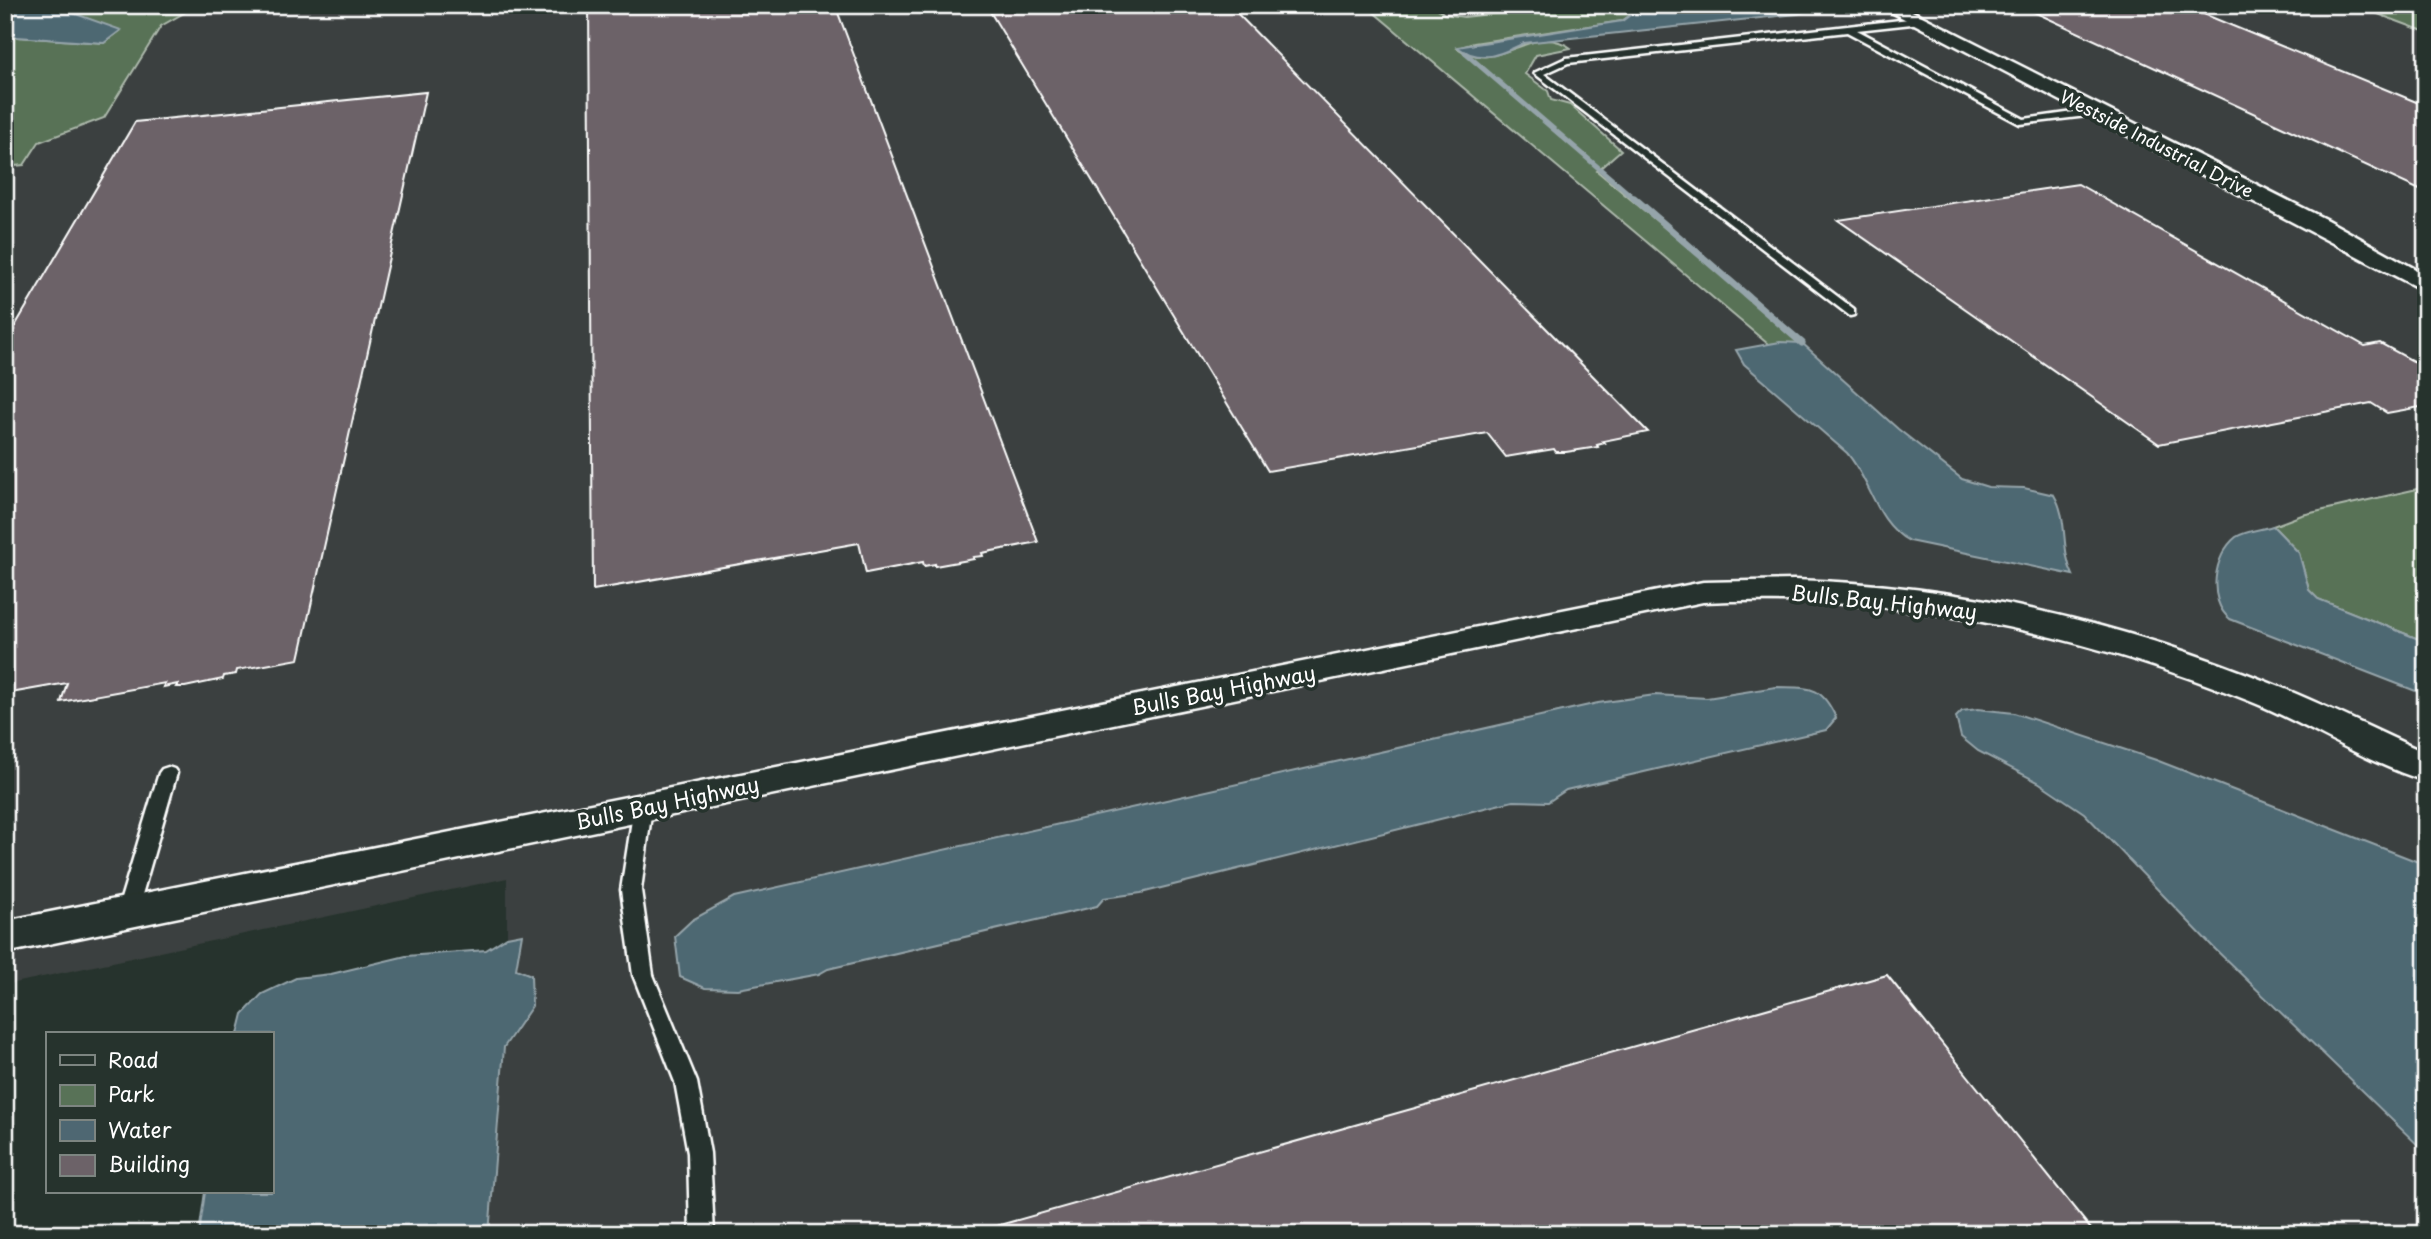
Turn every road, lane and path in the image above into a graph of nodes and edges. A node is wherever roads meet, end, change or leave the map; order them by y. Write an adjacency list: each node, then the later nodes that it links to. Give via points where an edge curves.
1 (1886, 5): 2 (street, Westside Industrial Drive)
2 (1918, 21): 3 (lane); 4 (street, Westside Industrial Drive)
3 (1848, 29): 4 (lane, via 2023,122); 6 (lane, via 1566,61 1538,73)
4 (2095, 112): 5 (street, Westside Industrial Drive, via 2319,225)
5 (2426, 285)
6 (1850, 312)
7 (2426, 768): 9 (street, Bulls Bay Highway, via 2266,695 2097,638 1982,610 1870,595 1771,589 1703,592)
8 (168, 773): 10 (lane)
9 (643, 807): 10 (street, Bulls Bay Highway); 12 (lane, via 631,890 643,975 686,1082 699,1153)
10 (127, 912): 11 (street, Bulls Bay Highway)
11 (5, 937)
12 (702, 1234)

